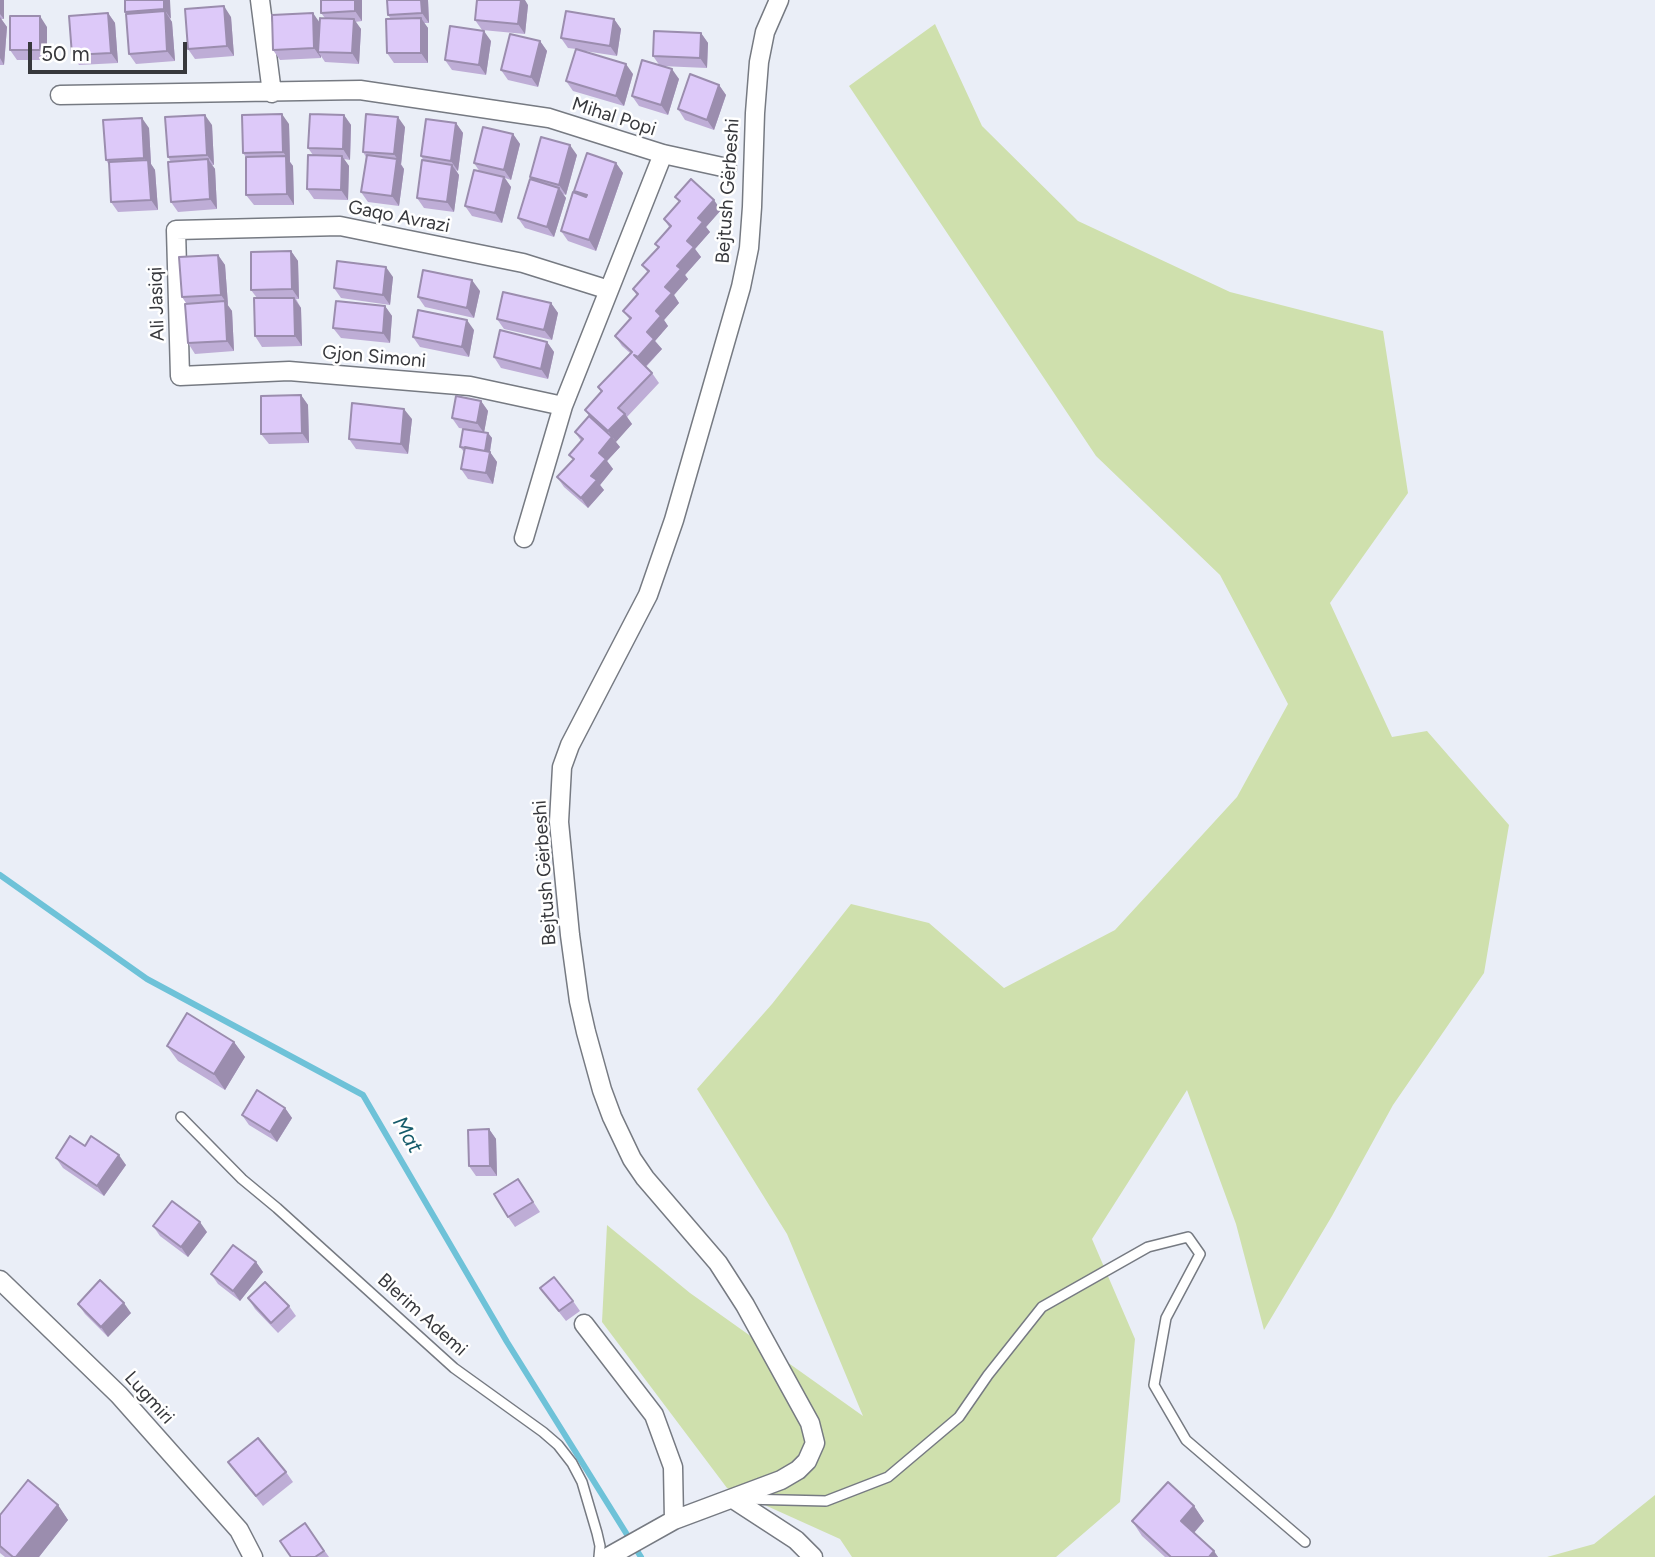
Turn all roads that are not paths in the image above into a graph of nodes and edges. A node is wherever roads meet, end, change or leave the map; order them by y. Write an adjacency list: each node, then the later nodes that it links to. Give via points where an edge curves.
1 (260, 0): 3 (street)
2 (779, 0): 15 (street, Bejtush Gërbeshi, via 759,62 749,248 741,287 648,595 562,767 559,822 578,989 612,1117 645,1178 718,1263 810,1423 815,1443 798,1470)
3 (272, 93): 4 (street, Mihal Popi); 5 (street, Mihal Popi, via 360,90 549,118)
4 (60, 95)
5 (663, 154): 6 (street); 8 (street, Mihal Popi)
6 (727, 168)
7 (176, 230): 8 (street, Gaqo Avrazi, via 340,226 523,263); 9 (street, Ali Jasiqi)
8 (609, 290): 10 (street, Mihal Popi)
9 (180, 376): 10 (street, Gjon Simoni, via 303,372 470,386)
10 (563, 407): 11 (street, Mihal Popi)
11 (524, 538)
12 (181, 1117): 18 (lane, Blerim Ademi, via 242,1179 454,1368 558,1445 582,1482)
13 (0, 1280): 19 (street, Lugmiri, via 119,1395 239,1530)
14 (584, 1324): 16 (street, via 654,1415 673,1467)
15 (733, 1499): 16 (street, Bejtush Gërbeshi); 17 (lane, via 826,1501 888,1477 959,1417 1041,1307 1148,1247 1188,1237 1199,1254 1166,1318 1153,1385 1186,1440); 20 (street, via 796,1540)
16 (674, 1520): 18 (street, Bejtush Gërbeshi)
17 (1305, 1542)
18 (606, 1556)
19 (253, 1557)
20 (813, 1557)

